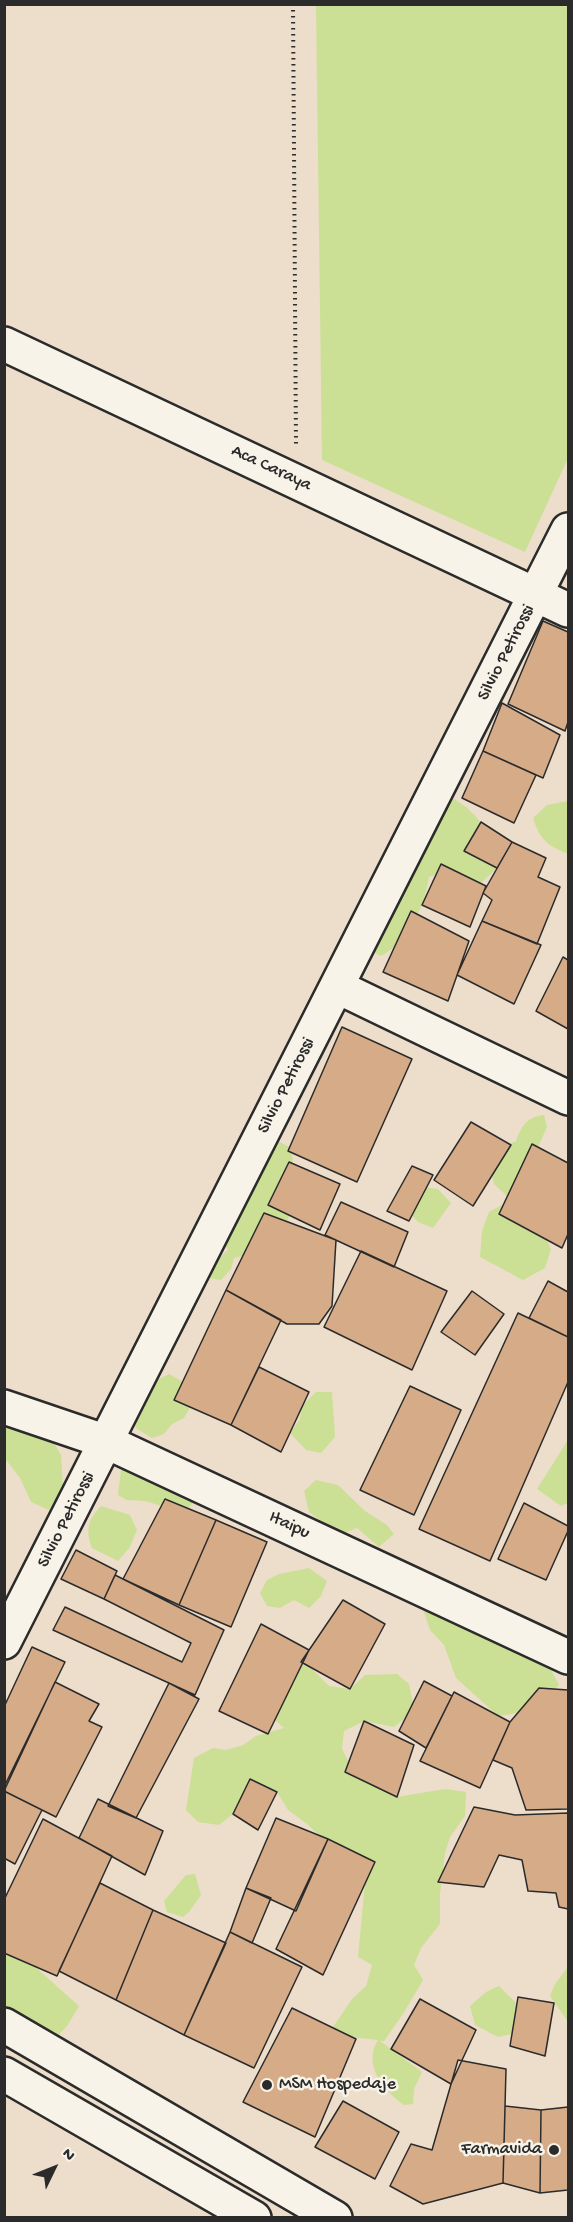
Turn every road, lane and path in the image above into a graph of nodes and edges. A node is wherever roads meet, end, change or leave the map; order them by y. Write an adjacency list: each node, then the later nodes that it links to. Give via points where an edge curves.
1 (292, 4): 3 (path)
2 (4, 344): 3 (street, Aca Caraya)
3 (296, 481): 5 (street, Aca Caraya)
4 (568, 530): 5 (street, Silvio Petirossi)
5 (537, 594): 6 (street, Aca Caraya); 7 (street, Silvio Petirossi)
6 (568, 610)
7 (338, 987): 8 (street); 10 (street, Silvio Petirossi)
8 (568, 1098)
9 (4, 1407): 10 (street, Itaipu)
10 (107, 1442): 11 (street, Silvio Petirossi); 12 (street, Itaipu)
11 (4, 1642)
12 (568, 1656)
13 (4, 2025): 16 (street)
14 (4, 2074): 15 (street)
15 (254, 2217)
16 (335, 2217)

